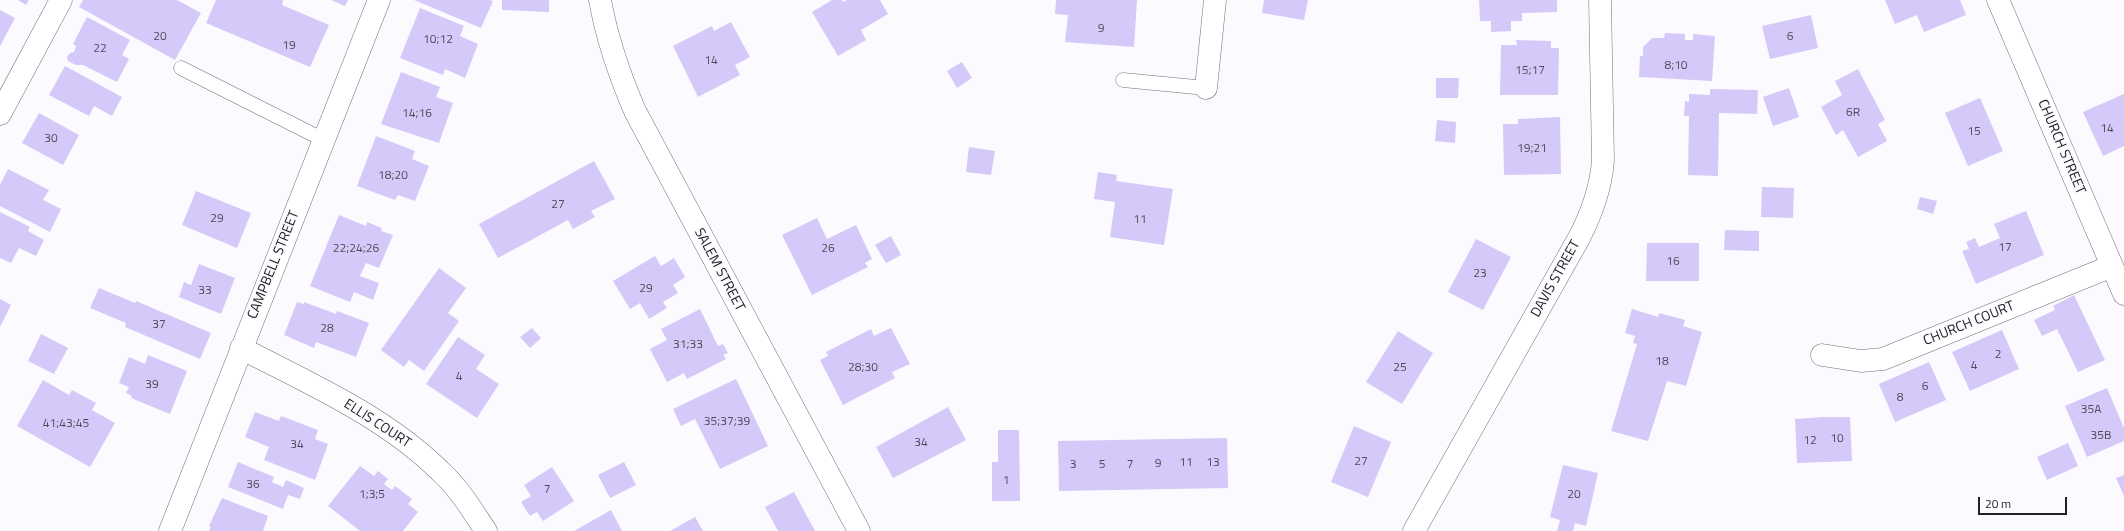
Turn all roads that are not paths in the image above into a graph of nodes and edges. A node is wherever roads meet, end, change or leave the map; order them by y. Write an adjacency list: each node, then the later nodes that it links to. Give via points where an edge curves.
1 (61, 0): 10 (street)
2 (379, 0): 11 (street, CAMPBELL STREET)
3 (600, 0): 18 (street, SALEM STREET, via 614,60 635,111)
4 (1215, 0): 9 (street)
5 (1600, 0): 19 (street, DAVIS STREET, via 1603,160 1594,205 1579,238)
6 (1998, 0): 12 (street, CHURCH STREET)
7 (181, 68): 11 (lane)
8 (1123, 80): 9 (lane)
9 (1206, 88)
10 (0, 114)
11 (324, 140): 14 (street, CAMPBELL STREET)
12 (2112, 266): 13 (street, CHURCH STREET); 15 (street, CHURCH COURT, via 1884,359 1860,361)
13 (2124, 294)
14 (242, 348): 16 (street, CAMPBELL STREET); 17 (street, ELLIS COURT, via 334,396 398,435 441,471 465,498)
15 (1822, 355)
16 (170, 531)
17 (486, 531)
18 (859, 531)
19 (1414, 531)

